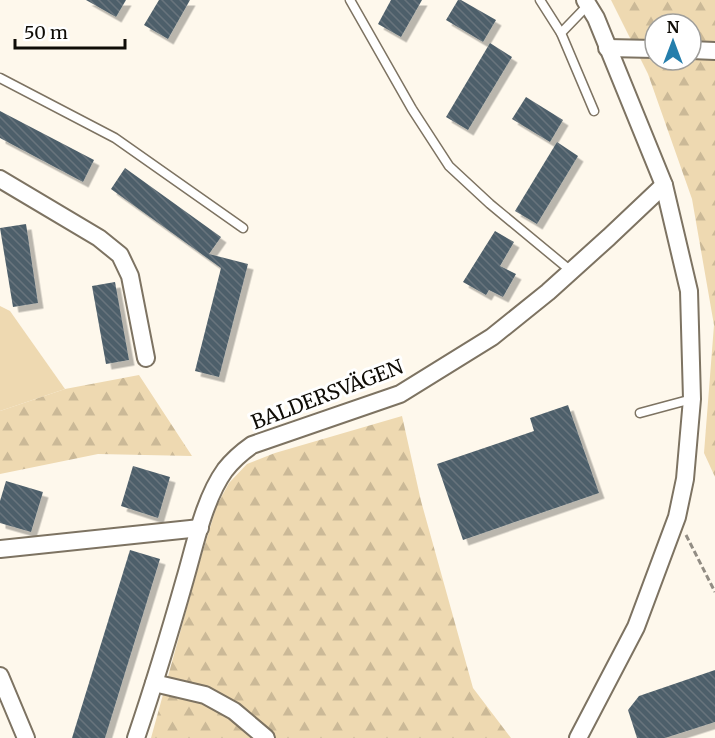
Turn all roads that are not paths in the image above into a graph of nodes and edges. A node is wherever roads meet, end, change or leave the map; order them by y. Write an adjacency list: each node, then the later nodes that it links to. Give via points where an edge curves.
1 (350, 0): 12 (lane, via 449,166)
2 (540, 0): 4 (lane)
3 (586, 2): 4 (lane); 5 (street)
4 (561, 33): 8 (lane)
5 (607, 48): 6 (street); 10 (street)
6 (643, 49)
7 (0, 78): 11 (lane, via 115,138)
8 (594, 111)
9 (0, 179): 13 (street, via 99,238 120,255 130,276)
10 (664, 185): 12 (street, BALDERSVÄGEN); 14 (street, via 689,291)
11 (243, 228)
12 (571, 271): 16 (street, BALDERSVÄGEN, via 492,337 399,394 252,445 225,471 213,490)
13 (146, 358)
14 (692, 399): 15 (lane); 23 (street, via 685,479 677,517 636,627)
15 (640, 413)
16 (200, 528): 17 (street); 19 (street, BALDERSVÄGEN)
17 (0, 549)
18 (0, 676): 20 (street)
19 (154, 683): 21 (street, BALDERSVÄGEN); 22 (street, via 205,695 234,711)
20 (26, 738)
21 (136, 738)
22 (266, 738)
23 (578, 738)

